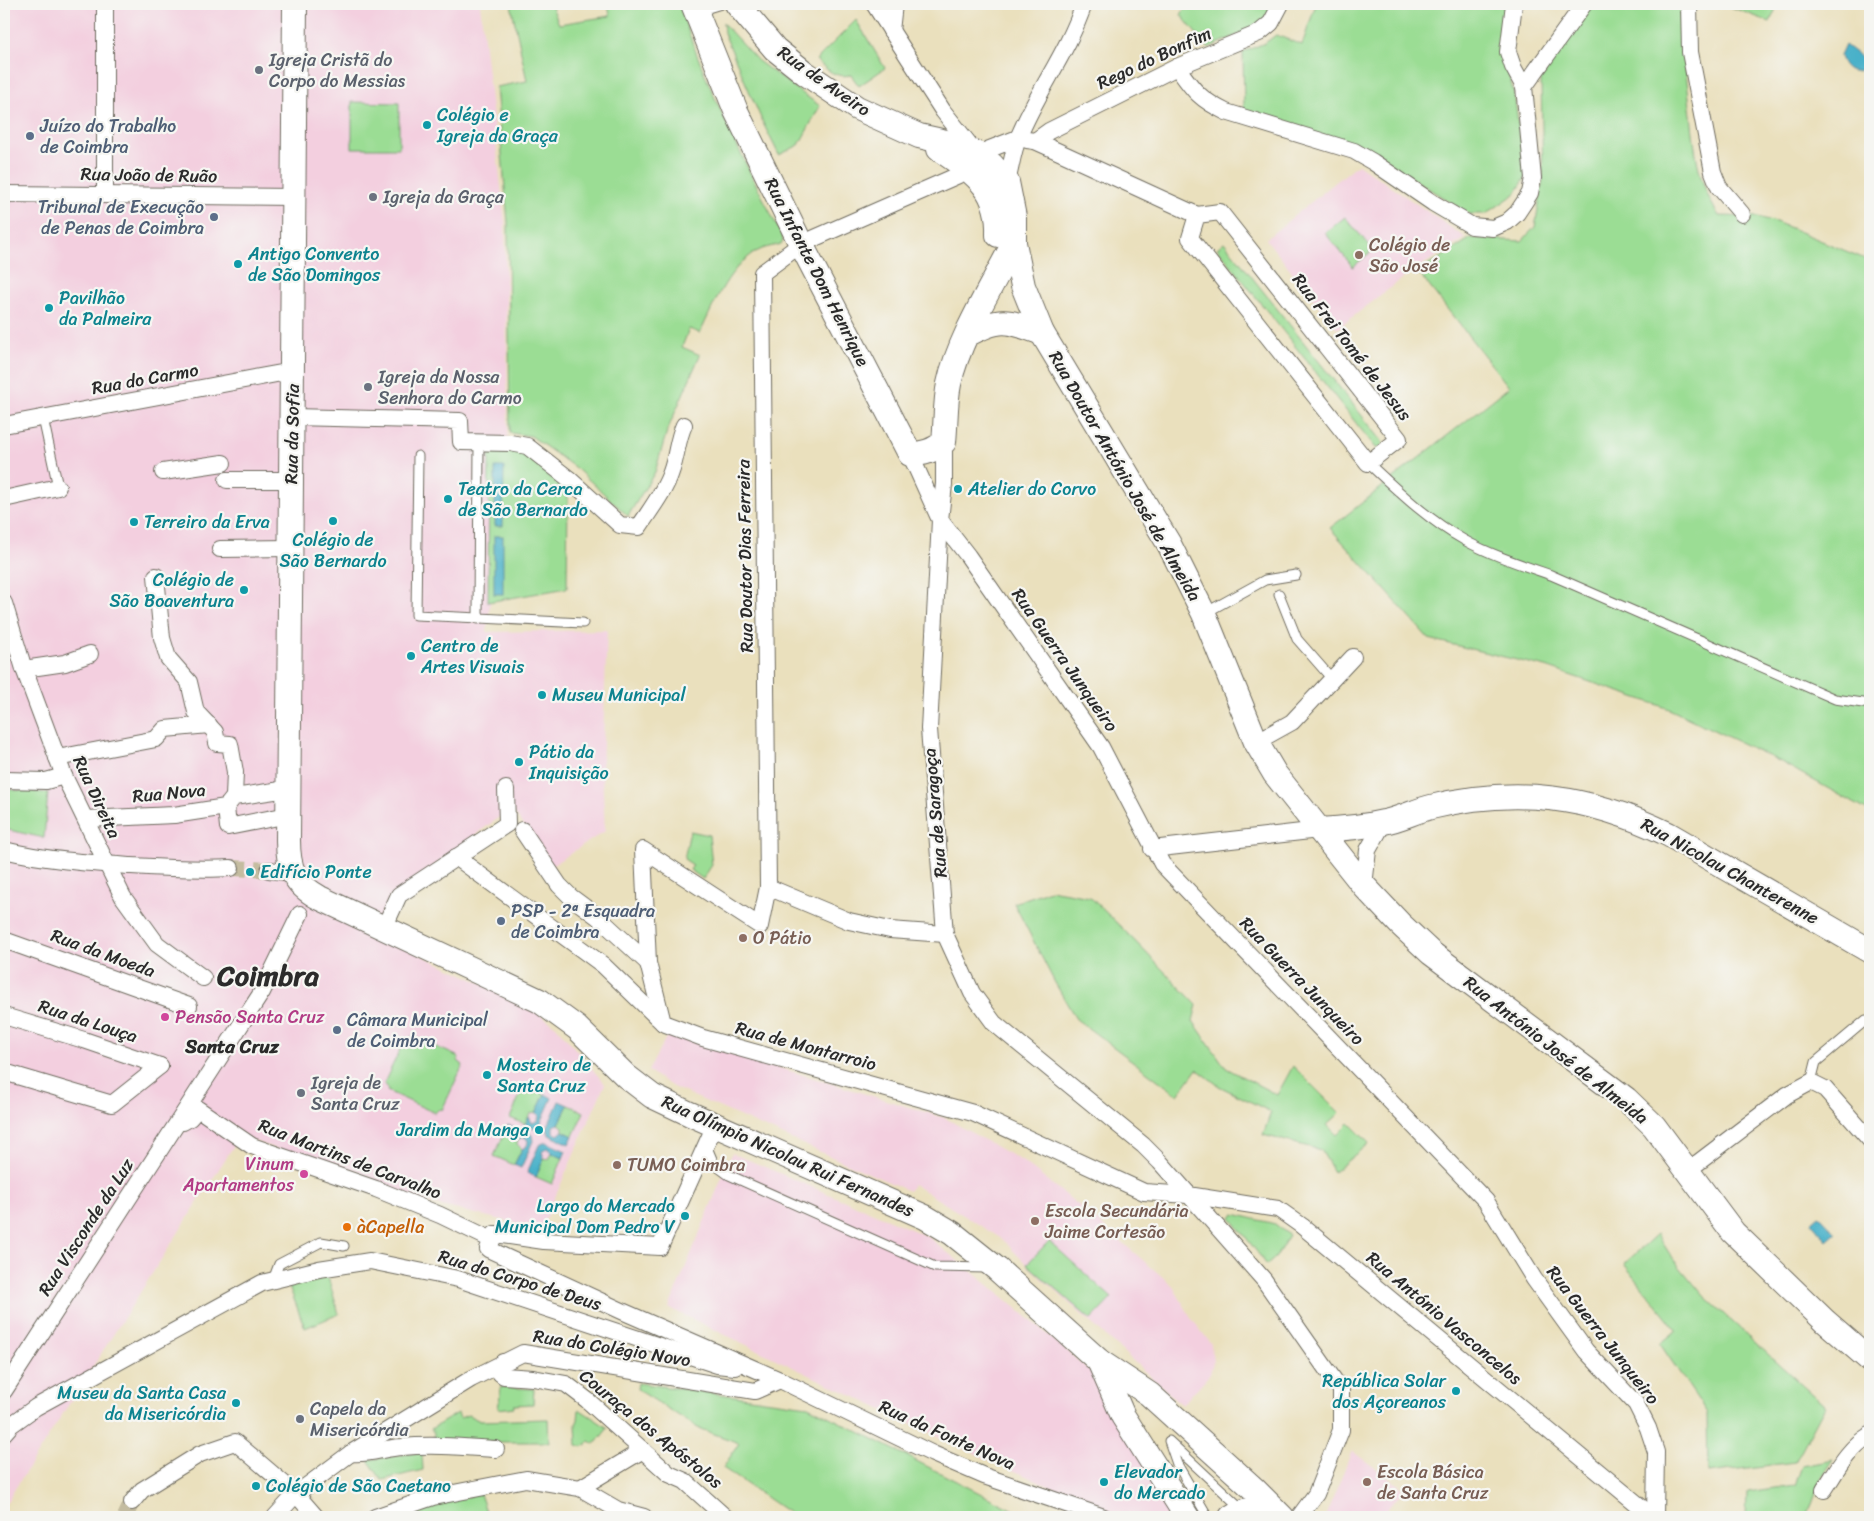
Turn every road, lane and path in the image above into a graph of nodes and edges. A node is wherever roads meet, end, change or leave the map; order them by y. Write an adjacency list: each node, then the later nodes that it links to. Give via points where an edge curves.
1 (105, 4): 21 (street)
2 (295, 4): 22 (street, Rua da Sofia)
3 (874, 4): 12 (street)
4 (894, 4): 12 (street)
5 (1084, 4): 16 (street, via 1067,48)
6 (1281, 4): 13 (street, Rego do Bonfim, via 1271,23 1259,33)
7 (1514, 4): 14 (street, via 1508,52)
8 (1584, 4): 14 (street)
9 (1689, 4): 23 (street, via 1690,52 1713,172 1719,187)
10 (731, 5): 11 (lane); 15 (street, Rua de Aveiro, via 805,72 857,108)
11 (696, 13): 26 (street, Rua Infante Dom Henrique, via 736,111)
12 (891, 31): 18 (street)
13 (1177, 67): 14 (street, via 1196,93 1210,104 1226,112 1354,151 1472,226 1493,228 1517,213 1530,193 1533,178); 17 (street, Rego do Bonfim)
14 (1524, 87)
15 (919, 136): 18 (street); 18 (street, Rua de Aveiro, via 956,144)
16 (1018, 138): 17 (street, Rua Frei Tomé de Jesus); 18 (street); 19 (street)
17 (1035, 141): 24 (street, Rua Frei Tomé de Jesus)
18 (973, 162): 19 (street, via 992,165); 26 (street); 27 (street, via 999,218)
19 (1007, 182): 25 (street, Rua Doutor António José de Almeida, via 1014,217)
20 (4, 194): 21 (street, Rua João de Ruão)
21 (105, 195): 22 (street, Rua João de Ruão)
22 (294, 197): 30 (street, Rua da Sofia)
23 (1742, 214)
24 (1197, 215): 39 (street, via 1190,238); 39 (street, Rua Frei Tomé de Jesus, via 1220,212 1399,439)
25 (1014, 243): 27 (street); 28 (street, Rua Doutor António José de Almeida, via 1023,286)
26 (802, 244): 37 (street, Rua Infante Dom Henrique); 84 (street, Rua Doutor Dias Ferreira, via 762,273)
27 (992, 284): 29 (street, Rua de Saragoça)
28 (1042, 333): 29 (street, via 1001,321); 53 (street, Rua Doutor António José de Almeida, via 1169,544)
29 (967, 335): 36 (street, Rua de Saragoça, via 949,384)
30 (292, 372): 31 (street, Rua da Sofia); 32 (street, Rua do Carmo)
31 (292, 417): 35 (street, via 460,421 461,442); 43 (street, Rua da Sofia)
32 (43, 418): 33 (street, Rua do Carmo); 44 (lane)
33 (4, 425)
34 (684, 425): 35 (street, via 671,472 639,527 620,525 527,446 510,442)
35 (480, 442): 54 (lane)
36 (944, 442): 37 (street, via 935,450); 46 (street, Rua de Saragoça)
37 (910, 454): 46 (street, Rua Infante Dom Henrique)
38 (418, 456): 54 (lane, via 416,615)
39 (1368, 463): 61 (lane, via 1423,513 1464,540 1835,699)
40 (223, 464): 41 (street)
41 (163, 472)
42 (227, 480): 43 (street)
43 (291, 480): 47 (street, Rua da Sofia)
44 (58, 487): 45 (street)
45 (4, 499)
46 (940, 520): 76 (street, Rua Guerra Junqueiro, via 1101,747); 87 (street, Rua de Saragoça, via 929,729)
47 (291, 548): 48 (street); 67 (street, Rua da Sofia)
48 (220, 549)
49 (1296, 575): 53 (lane, via 1265,580)
50 (156, 576): 62 (street, via 162,638 168,658 189,682 196,712)
51 (1279, 594): 60 (lane, via 1297,639)
52 (4, 603): 56 (street, Rua Direita)
53 (1204, 614): 63 (street, Rua Doutor António José de Almeida)
54 (478, 619): 55 (lane)
55 (583, 623)
56 (10, 647): 59 (street, Rua Direita)
57 (90, 654): 59 (street, via 65,663)
58 (1353, 657): 60 (street)
59 (24, 669): 64 (street, Rua Direita)
60 (1332, 679): 63 (street, via 1292,722)
61 (1870, 704)
62 (212, 728): 64 (street, via 165,729 156,739); 69 (street, via 217,744 230,744 235,772)
63 (1256, 742): 74 (street, Rua Doutor António José de Almeida, via 1275,774)
64 (57, 758): 65 (street, Rua Direita)
65 (64, 776): 66 (street, via 46,780); 71 (street, Rua Direita)
66 (4, 780)
67 (288, 789): 69 (street, Rua Nova); 70 (street, Rua da Sofia)
68 (506, 789): 79 (street, via 507,824)
69 (230, 802): 70 (street, via 228,827); 71 (street, Rua Nova, via 174,815)
70 (288, 815): 82 (street, Rua da Sofia)
71 (86, 819): 80 (street, Rua Direita)
72 (1384, 822): 74 (street, Rua Nicolau Chanterenne); 83 (street, via 1368,850); 89 (street, Rua Nicolau Chanterenne, via 1431,807 1486,798 1544,796 1592,805 1636,818 1668,834)
73 (522, 830): 90 (street, via 558,885)
74 (1319, 830): 76 (street); 83 (street, Rua António José de Almeida)
75 (4, 843): 80 (lane)
76 (1152, 849): 133 (street, Rua Guerra Junqueiro, via 1162,864 1486,1201 1534,1279 1586,1351 1636,1404 1656,1452)
77 (4, 850): 80 (street, via 35,857)
78 (4, 857): 80 (lane, via 34,864)
79 (456, 857): 86 (street, via 399,895); 95 (street, Rua de Montarroio, via 603,965)
80 (107, 864): 81 (street, via 181,869); 91 (street, Rua Direita, via 123,897 156,944)
81 (231, 867)
82 (278, 869): 86 (street, Rua Olímpio Nicolau Rui Fernandes, via 312,894)
83 (1364, 886): 101 (street, Rua António José de Almeida, via 1431,953 1626,1099 1654,1126)
84 (768, 887): 87 (street, via 849,921 890,930); 90 (street, via 760,926 643,850)
85 (300, 914): 98 (street, Rua Visconde da Luz, via 262,992)
86 (384, 928): 99 (street, Rua Olímpio Nicolau Rui Fernandes, via 540,1001 576,1028 626,1076)
87 (945, 934): 102 (street, Rua de Saragoça, via 972,993 994,1023 1143,1145)
88 (4, 940): 92 (street, Rua da Moeda)
89 (1870, 951)
90 (648, 963): 95 (street)
91 (202, 978)
92 (189, 1006)
93 (4, 1016): 96 (street, Rua da Louça, via 160,1066 112,1104)
94 (1866, 1020): 97 (lane, via 1816,1062)
95 (663, 1023): 102 (street, Rua de Montarroio, via 703,1038 973,1113 1144,1192)
96 (4, 1072)
97 (1811, 1082): 100 (street, via 1825,1089); 101 (street, via 1788,1095)
98 (174, 1126): 103 (street, Rua Martins de Carvalho, via 190,1118 198,1109 252,1146 376,1188); 112 (street, Rua Visconde da Luz)
99 (710, 1135): 103 (street, via 660,1247); 105 (street, Rua Olímpio Nicolau Rui Fernandes, via 925,1217 952,1233); 105 (lane, via 714,1164 728,1175 935,1267)
100 (1870, 1140)
101 (1687, 1171): 107 (street, Rua António José de Almeida, via 1732,1232)
102 (1188, 1195): 132 (street, Rua de Saragoça, via 1264,1280 1341,1390 1341,1430 1316,1494); 133 (street, Rua António Vasconcelos, via 1278,1209)
103 (494, 1237): 110 (street, via 488,1249)
104 (344, 1246): 106 (lane, via 321,1242 279,1264)
105 (997, 1269): 108 (street, Rua Olímpio Nicolau Rui Fernandes)
106 (273, 1280): 110 (street, Rua do Corpo de Deus, via 370,1261 458,1279 716,1365); 113 (street, Rua do Corpo de Deus, via 84,1379 36,1407)
107 (1870, 1360)
108 (1099, 1361): 122 (street, Rua Olímpio Nicolau Rui Fernandes, via 1149,1394); 130 (street, Rua Olímpio Nicolau Rui Fernandes, via 1124,1416)
109 (502, 1362): 111 (street, Rua do Colégio Novo, via 523,1353 755,1391); 116 (street, Couraça dos Apóstolos, via 499,1367 504,1376 566,1384); 117 (street, Rua do Colégio Novo)
110 (752, 1369): 111 (street)
111 (780, 1380): 129 (street, Rua da Fonte Nova, via 984,1476)
112 (4, 1391)
113 (7, 1429)
114 (1870, 1435): 119 (street, via 1844,1459)
115 (496, 1449): 117 (street, via 400,1447 364,1455)
116 (643, 1450): 118 (street); 128 (street, Couraça dos Apóstolos)
117 (351, 1453): 120 (street, Rua do Colégio Novo)
118 (580, 1488): 126 (street, via 526,1480 433,1498); 127 (street, via 618,1510)
119 (1824, 1490)
120 (296, 1494): 121 (street, via 235,1442 200,1454 142,1490); 124 (street, Rua do Colégio Novo); 125 (street)
121 (132, 1502)
122 (1278, 1513): 123 (street, via 1255,1508)
123 (1242, 1515): 131 (lane, via 1169,1441 1177,1464)
124 (275, 1517)
125 (316, 1517)
126 (375, 1517)
127 (638, 1517)
128 (726, 1517)
129 (1104, 1517)
130 (1187, 1517)
131 (1208, 1517)
132 (1298, 1517)
133 (1654, 1517)

